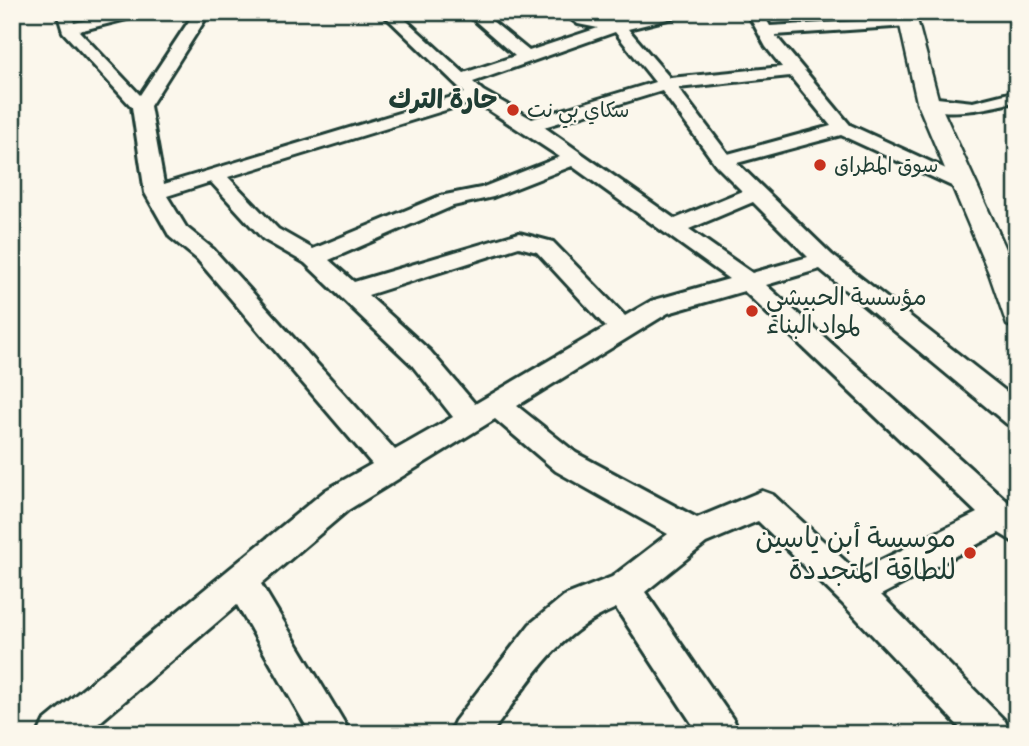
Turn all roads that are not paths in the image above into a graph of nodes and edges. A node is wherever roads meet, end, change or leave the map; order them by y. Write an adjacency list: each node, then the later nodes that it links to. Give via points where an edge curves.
1 (147, 12): 10 (street)
2 (203, 12): 18 (street)
3 (388, 12): 15 (street)
4 (472, 12): 12 (street)
5 (569, 12): 9 (street, via 583,21)
6 (689, 12): 9 (street)
7 (754, 12): 11 (street)
8 (907, 17): 11 (street); 17 (street)
9 (625, 19): 12 (street); 14 (street)
10 (66, 20): 18 (street)
11 (765, 31): 13 (street)
12 (527, 58): 15 (street)
13 (794, 71): 14 (street); 20 (street)
14 (666, 84): 19 (street); 22 (street)
15 (469, 88): 19 (street); 23 (street)
16 (1017, 96): 17 (street, via 973,107)
17 (928, 102): 24 (street)
18 (141, 106): 25 (street)
19 (530, 126): 21 (street)
20 (843, 128): 22 (street); 24 (street)
21 (574, 158): 27 (street); 28 (street, via 486,193 447,201)
22 (723, 161): 26 (street)
23 (215, 174): 25 (street); 28 (street, via 257,223 291,250)
24 (963, 184): 32 (street, via 1003,273)
25 (155, 192): 36 (street, via 178,232 205,254)
26 (756, 193): 27 (street); 29 (street)
27 (672, 228): 30 (street)
28 (313, 258): 31 (street)
29 (824, 260): 30 (street); 35 (street)
30 (746, 280): 33 (street, via 660,307); 37 (street)
31 (350, 293): 33 (street, via 519,240 545,247); 34 (street)
32 (1017, 317)
33 (623, 329): 34 (street)
34 (484, 412): 36 (street); 38 (street)
35 (1017, 416)
36 (391, 467): 39 (street, via 337,500)
37 (1009, 523): 41 (street)
38 (695, 533): 40 (street); 41 (street, via 762,505)
39 (241, 581): 42 (street); 43 (street)
40 (623, 589): 44 (street, via 576,608 542,636); 45 (street)
41 (854, 592): 46 (street)
42 (57, 734)
43 (332, 734)
44 (468, 734)
45 (721, 734)
46 (992, 734)

